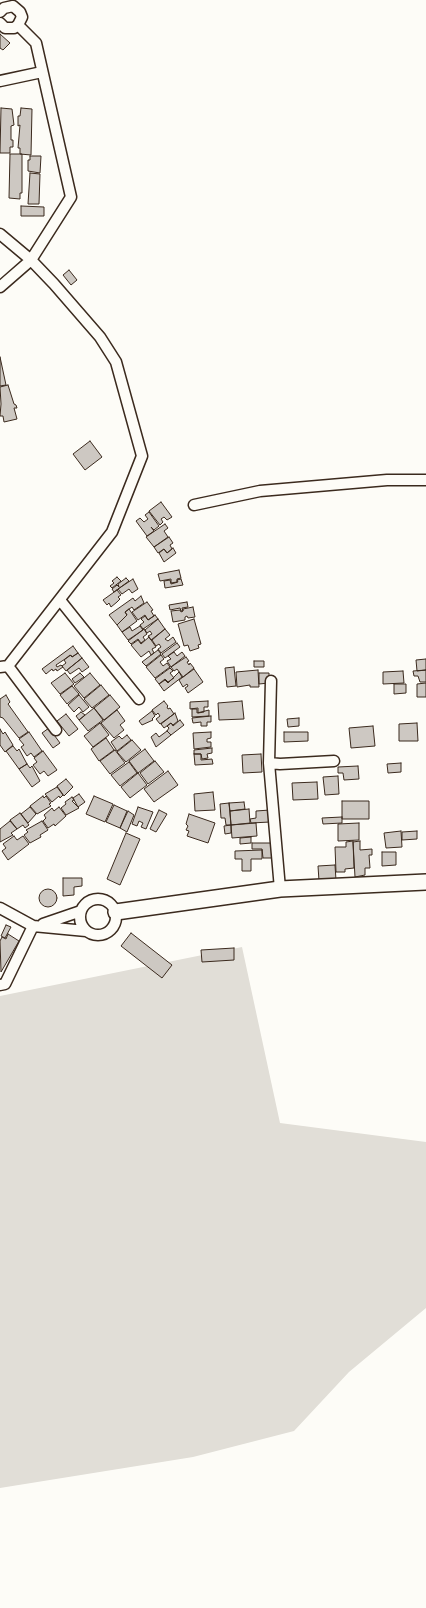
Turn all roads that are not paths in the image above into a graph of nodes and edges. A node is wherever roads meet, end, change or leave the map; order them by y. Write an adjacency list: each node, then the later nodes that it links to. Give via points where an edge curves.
1 (0, 11): 3 (street, via 8,6 17,8 22,17)
2 (0, 23): 3 (street, via 10,29)
3 (18, 26): 4 (street, via 36,43)
4 (42, 72): 5 (street); 7 (street, via 71,197)
5 (0, 81)
6 (0, 234): 7 (street)
7 (31, 260): 8 (street); 11 (street, via 100,337 116,362 142,456 112,532)
8 (0, 287)
9 (426, 480): 10 (street, via 387,480 260,491)
10 (194, 505)
11 (60, 600): 12 (street); 14 (street)
12 (4, 666): 15 (street)
13 (271, 681): 17 (street)
14 (139, 699)
15 (56, 730)
16 (334, 760): 17 (street)
17 (268, 763): 19 (street)
18 (426, 882): 19 (street)
19 (280, 889): 22 (street)
20 (0, 908): 23 (street)
21 (81, 911): 22 (street, via 88,902 99,899 109,903); 23 (street); 24 (street, via 80,922)
22 (116, 912): 24 (street, via 116,923 110,931 100,936)
23 (36, 926): 24 (street); 25 (street, via 5,984)
24 (86, 931)
25 (0, 985)

